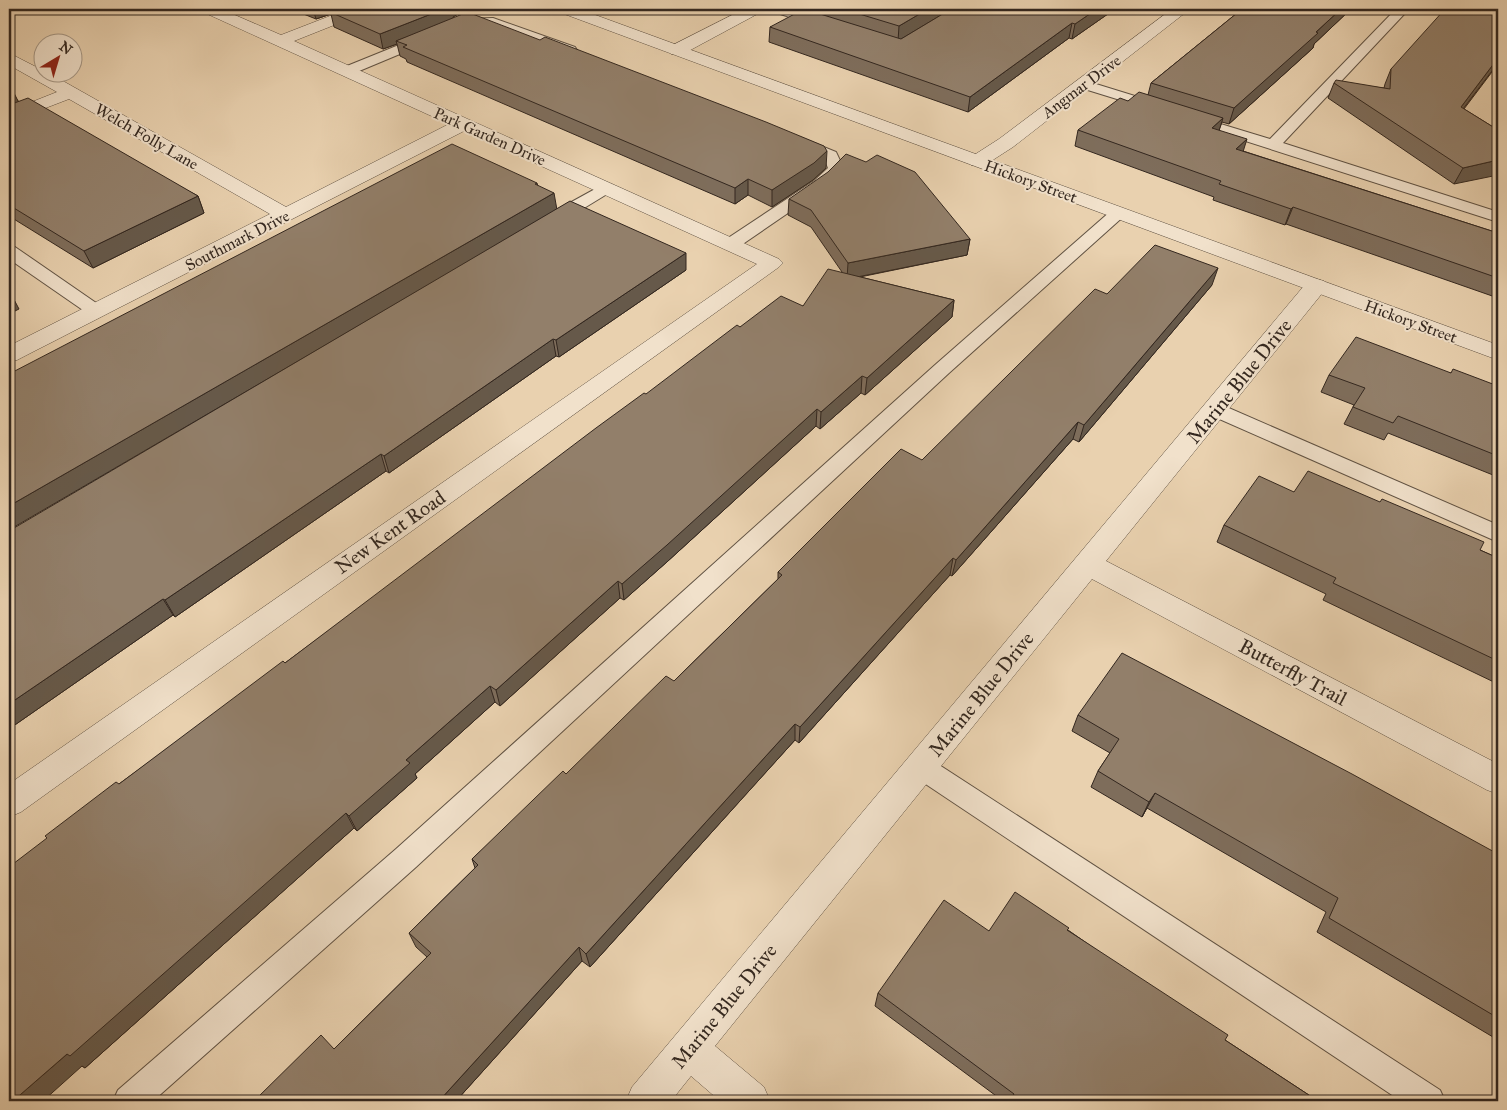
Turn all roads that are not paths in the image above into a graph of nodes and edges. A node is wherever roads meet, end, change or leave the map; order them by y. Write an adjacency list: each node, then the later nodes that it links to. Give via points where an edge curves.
1 (214, 9): 9 (street, Park Garden Drive)
2 (361, 9): 9 (street)
3 (564, 9): 10 (street, Hickory Street)
4 (755, 9): 10 (street)
5 (779, 9): 8 (lane)
6 (1182, 9): 14 (street, Angmar Drive)
7 (1403, 9): 19 (lane)
8 (834, 27)
9 (281, 41): 13 (street, Park Garden Drive)
10 (677, 50): 20 (street, Hickory Street)
11 (586, 56): 13 (lane, via 493,22 465,22)
12 (9, 58): 15 (street, Welch Folly Lane)
13 (346, 71): 17 (street, Park Garden Drive)
14 (1083, 84): 19 (lane); 20 (street, Angmar Drive)
15 (70, 92): 16 (street); 23 (street, Welch Folly Lane)
16 (9, 117)
17 (464, 124): 21 (street, Park Garden Drive); 23 (street, Southmark Drive)
18 (786, 137): 26 (lane, via 831,155 836,169 820,184)
19 (1273, 145): 24 (lane)
20 (978, 161): 22 (street, Hickory Street)
21 (606, 188): 25 (lane); 26 (street, Park Garden Drive)
22 (1118, 213): 29 (street, Hickory Street); 40 (lane, via 942,369 406,858)
23 (286, 215): 30 (street, Southmark Drive)
24 (1498, 217)
25 (538, 229)
26 (731, 244): 28 (street, Park Garden Drive)
27 (9, 251): 30 (lane)
28 (772, 263): 38 (street, New Kent Road)
29 (1316, 286): 31 (street, Hickory Street); 33 (street, Marine Blue Drive)
30 (96, 311): 32 (street, Southmark Drive)
31 (1498, 353)
32 (9, 355)
33 (1215, 409): 34 (lane); 35 (street, Marine Blue Drive)
34 (1498, 534)
35 (1088, 564): 36 (street, Marine Blue Drive); 37 (street, Butterfly Trail)
36 (921, 767): 39 (street, Marine Blue Drive); 43 (lane)
37 (1498, 780)
38 (9, 802)
39 (690, 1049): 41 (street, Marine Blue Drive); 42 (street)
40 (129, 1101)
41 (646, 1101)
42 (750, 1101)
43 (1429, 1101)

